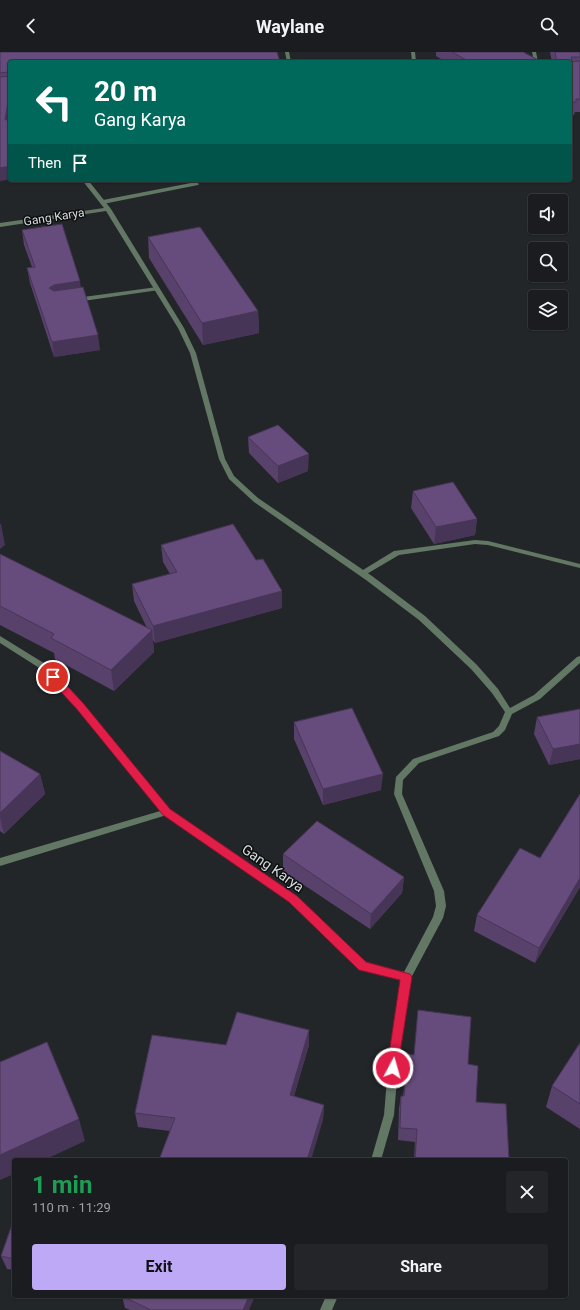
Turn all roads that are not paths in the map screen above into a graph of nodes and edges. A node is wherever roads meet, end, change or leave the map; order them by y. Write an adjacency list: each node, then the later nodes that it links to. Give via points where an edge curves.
1 (87, 182): 3 (street)
2 (196, 184): 3 (street, Gang Karya)
3 (105, 205): 4 (street, Gang Karya); 5 (street)
4 (0, 225)
5 (157, 288): 6 (street); 8 (street, via 193,353 222,459 231,477 256,500)
6 (72, 301)
7 (580, 566): 8 (street, via 475,542 398,553)
8 (362, 573): 11 (street, via 422,618 469,662 495,691)
9 (0, 639): 12 (street, Gang Karya, via 44,667)
10 (580, 659): 11 (street, via 538,697)
11 (508, 712): 14 (street, via 502,728 496,734 416,761 399,779 398,794 439,892 441,906 434,926)
12 (167, 812): 13 (street); 14 (street, Gang Karya, via 293,899 363,966)
13 (0, 862)
14 (406, 977): 15 (street, via 394,1055 389,1115)
15 (377, 1158)
16 (331, 1298): 17 (street)
17 (326, 1310)

